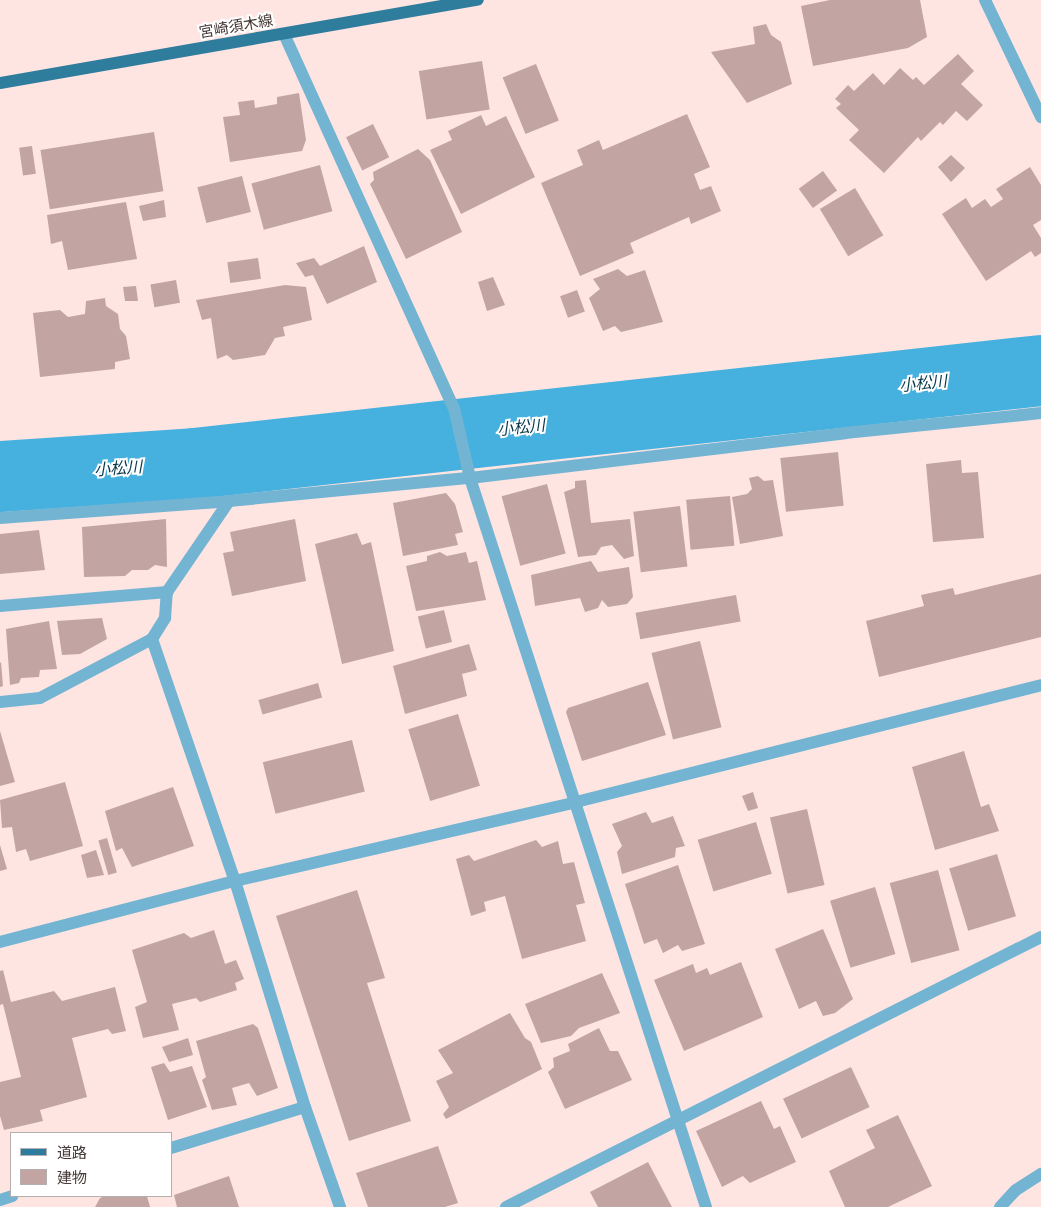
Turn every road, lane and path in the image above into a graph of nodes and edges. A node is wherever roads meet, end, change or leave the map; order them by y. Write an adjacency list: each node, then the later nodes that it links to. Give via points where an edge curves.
1 (478, 0): 3 (main road, 宮崎須木線)
2 (984, 0): 5 (street)
3 (284, 34): 4 (main road, 宮崎須木線); 7 (street, via 454,408)
4 (0, 83)
5 (1041, 117)
6 (1041, 413): 7 (street)
7 (470, 478): 8 (street); 15 (street)
8 (229, 501): 9 (street); 10 (street)
9 (0, 518)
10 (167, 592): 11 (street); 12 (street, via 165,618)
11 (0, 606)
12 (152, 639): 14 (street, via 40,698); 16 (street)
13 (1041, 685): 15 (street)
14 (0, 702)
15 (576, 802): 16 (street); 20 (street)
16 (235, 881): 18 (street); 19 (street)
17 (1041, 937): 20 (street)
18 (0, 942)
19 (306, 1107): 21 (street); 23 (street)
20 (679, 1121): 24 (street); 25 (street)
21 (172, 1148)
22 (1041, 1174): 26 (street, via 1016,1190)
23 (340, 1207)
24 (506, 1207)
25 (706, 1207)
26 (1000, 1207)

